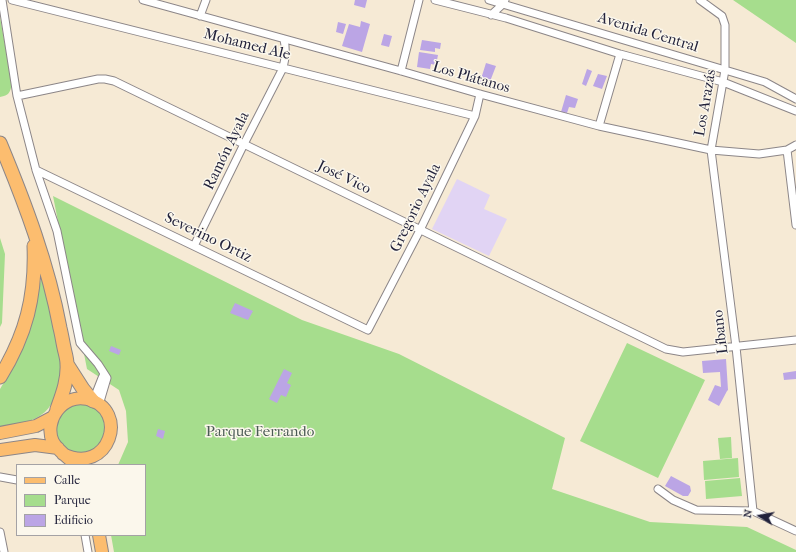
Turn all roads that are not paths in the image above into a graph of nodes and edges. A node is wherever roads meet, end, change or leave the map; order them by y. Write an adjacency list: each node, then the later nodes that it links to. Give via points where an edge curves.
1 (2, 0): 20 (street)
2 (12, 0): 15 (street, Mohamed Ale)
3 (143, 0): 11 (street, Los Plátanos)
4 (206, 0): 11 (street)
5 (419, 0): 17 (street)
6 (435, 0): 10 (street, Avenida Central)
7 (489, 0): 9 (street, Avenida Central)
8 (700, 0): 16 (street, Los Arazás, via 722,16 725,25)
9 (504, 2): 10 (street); 12 (street); 16 (street, Avenida Central)
10 (491, 15): 12 (street, Avenida Central)
11 (200, 16): 13 (street, Los Plátanos)
12 (506, 18): 14 (street, Avenida Central)
13 (284, 38): 15 (street, Ramón Ayala, via 286,59); 17 (street, Los Plátanos)
14 (620, 54): 18 (street, Avenida Central); 24 (street)
15 (283, 68): 23 (street, Mohamed Ale); 26 (street, Ramón Ayala)
16 (725, 70): 18 (street, Los Arazás); 21 (street, Avenida Central, via 765,82)
17 (401, 71): 19 (street, Los Plátanos)
18 (723, 82): 22 (street, Avenida Central); 28 (street, Los Arazás)
19 (480, 94): 23 (street, Gregorio Ayala); 24 (street, Los Plátanos)
20 (17, 96): 26 (street, José Vico, via 106,78); 30 (street)
21 (796, 99)
22 (796, 111)
23 (475, 116): 33 (street, Gregorio Ayala)
24 (599, 126): 28 (street, Los Plátanos)
25 (0, 143): 32 (highway)
26 (244, 144): 33 (street, José Vico); 34 (street, Ramón Ayala)
27 (796, 145): 29 (street, Los Plátanos)
28 (711, 150): 29 (street, Los Plátanos, via 759,154); 37 (street, Líbano)
29 (787, 150): 31 (street)
30 (36, 170): 34 (street, Severino Ortiz); 40 (street, via 57,231 80,343 104,374)
31 (796, 225)
32 (34, 230): 38 (highway, via 56,304); 39 (highway, via 35,264 31,303 16,349)
33 (420, 230): 35 (street, Gregorio Ayala); 37 (street, José Vico, via 666,349 682,352)
34 (194, 246): 35 (street, Severino Ortiz)
35 (368, 330)
36 (796, 340): 37 (street, José Vico)
37 (736, 347): 51 (street, Líbano)
38 (67, 364): 40 (highway, via 83,389); 41 (highway, via 66,379)
39 (0, 377)
40 (96, 403): 41 (main road, via 76,398 66,402); 43 (main road, via 108,414 111,424)
41 (55, 413): 42 (main road, via 36,426); 45 (main road, via 50,425 51,434)
42 (0, 433)
43 (107, 444): 45 (main road, via 95,456 87,458 70,457); 47 (main road)
44 (0, 450): 45 (main road, via 35,445)
45 (60, 451): 46 (main road)
46 (75, 464)
47 (96, 464)
48 (0, 477): 49 (street)
49 (16, 480)
50 (658, 489): 51 (street, via 673,500 696,510)
51 (753, 512): 52 (street)
52 (796, 531)
53 (0, 532): 56 (street)
54 (85, 536): 57 (street)
55 (99, 536): 58 (main road)
56 (4, 552)
57 (88, 552)
58 (102, 552)

